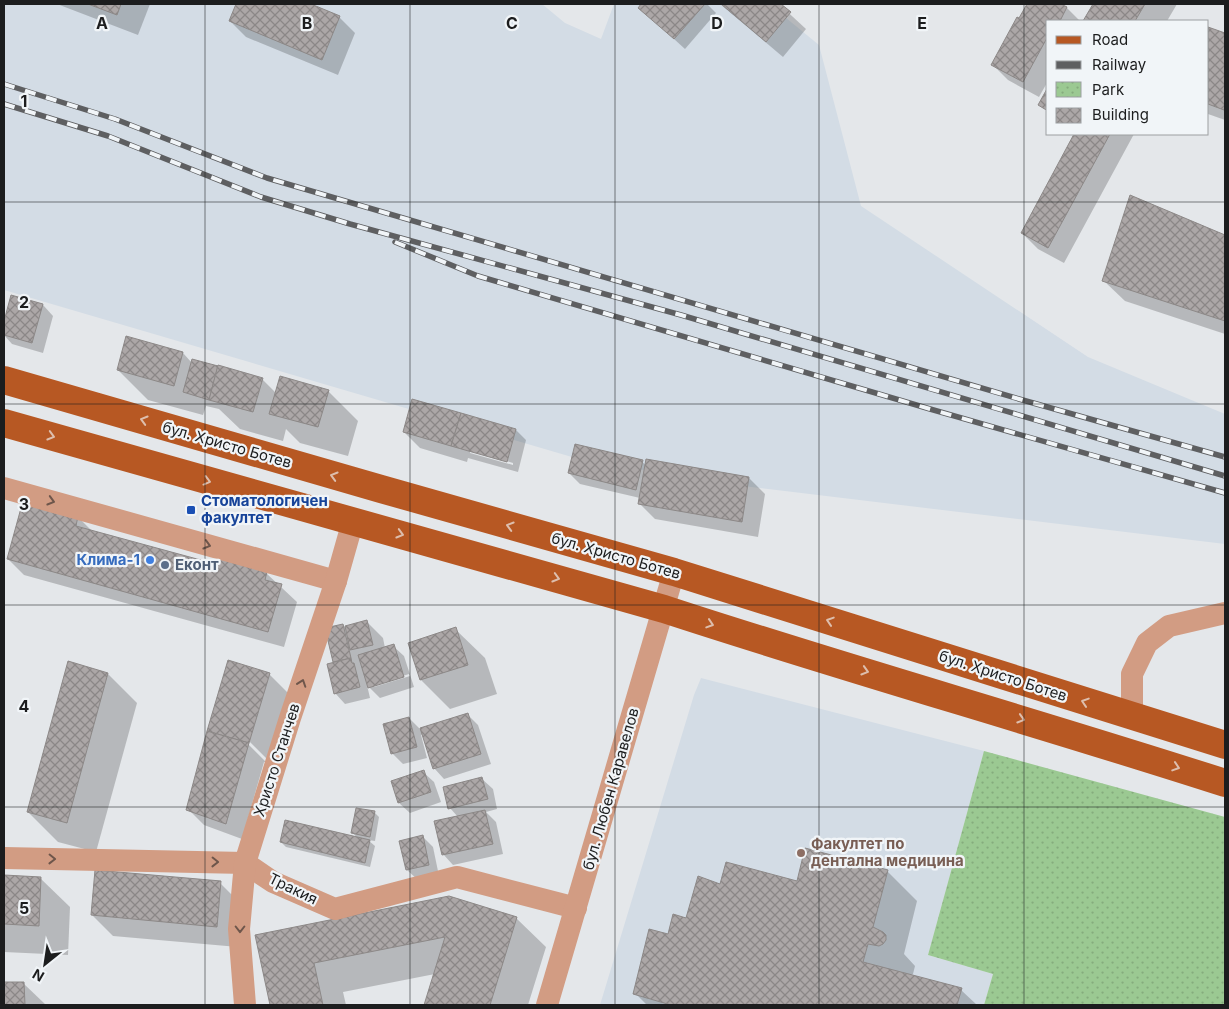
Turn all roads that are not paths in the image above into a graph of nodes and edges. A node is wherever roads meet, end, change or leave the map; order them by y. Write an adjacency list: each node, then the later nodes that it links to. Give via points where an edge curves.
1 (4, 380): 5 (main road, бул. Христо Ботев, one-way to 1)
2 (4, 423): 4 (main road, one-way to 4)
3 (4, 488): 6 (street, one-way to 6)
4 (353, 520): 6 (street, Христо Станчев); 7 (main road, one-way to 7)
5 (674, 572): 7 (street, бул. Любен Каравелов); 9 (main road, бул. Христо Ботев, one-way to 5)
6 (336, 581): 13 (street, Христо Станчев, one-way to 6)
7 (664, 608): 11 (main road, one-way to 11); 14 (street, бул. Любен Каравелов)
8 (1225, 613): 9 (street, via 1169,626 1147,643 1132,674)
9 (1132, 716): 10 (main road, бул. Христо Ботев)
10 (1225, 745)
11 (1225, 783)
12 (4, 858): 13 (street, one-way to 13)
13 (245, 863): 14 (street, Тракия, via 273,882 335,909 457,877); 15 (street, Христо Станчев, one-way to 15, via 239,929)
14 (576, 908): 16 (street, бул. Любен Каравелов)
15 (245, 1005)
16 (547, 1005)

